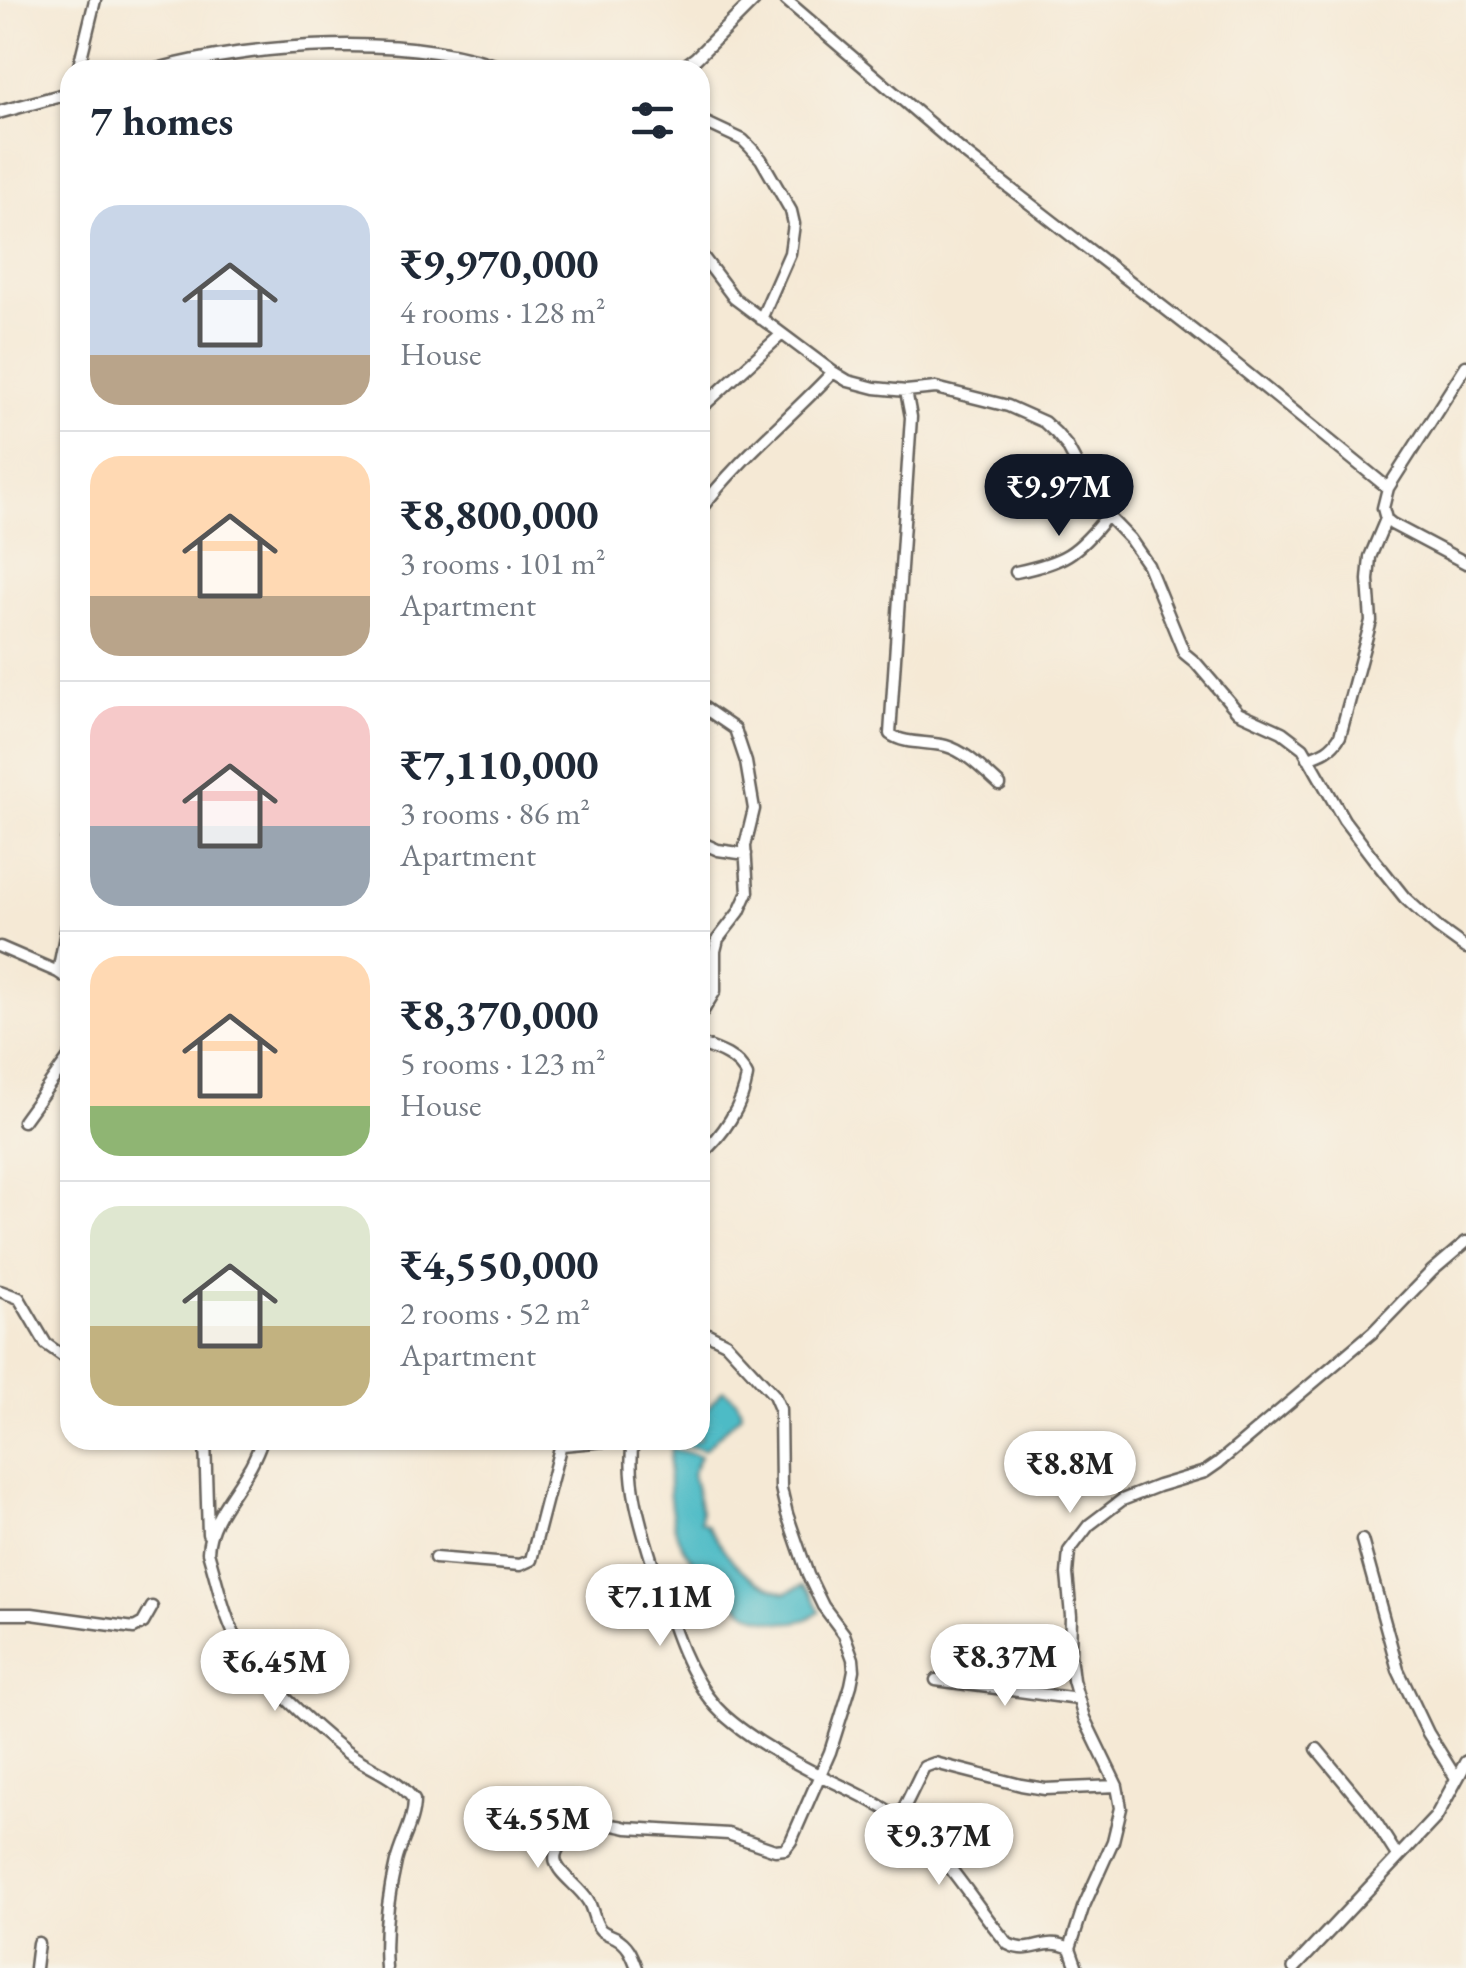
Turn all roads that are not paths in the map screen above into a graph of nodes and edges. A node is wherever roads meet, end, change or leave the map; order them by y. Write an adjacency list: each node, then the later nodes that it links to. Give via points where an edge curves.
1 (95, 0): 4 (street)
2 (754, 0): 7 (street)
3 (786, 0): 18 (street, via 962,151)
4 (80, 60)
5 (194, 60): 6 (street, via 313,46 426,51)
6 (463, 60)
7 (693, 60)
8 (60, 96): 9 (street)
9 (0, 112)
10 (710, 125): 12 (street, via 750,147 791,211 790,253)
11 (710, 276): 12 (street)
12 (761, 320): 13 (street)
13 (782, 334): 15 (street); 17 (street)
14 (1466, 366): 18 (street)
15 (833, 372): 16 (street, via 862,385); 19 (street)
16 (906, 391): 20 (street, via 950,391 1044,422 1067,446); 26 (street, via 910,425 890,734 955,749)
17 (710, 400)
18 (1388, 488): 21 (street)
19 (710, 498)
20 (1107, 516): 23 (street, via 1068,557); 25 (street, via 1148,565 1184,653 1238,712 1297,741)
21 (1386, 520): 22 (street); 25 (street, via 1370,557 1371,621 1340,736 1326,752)
22 (1466, 563)
23 (1016, 572)
24 (710, 712): 28 (street, via 740,739 754,809)
25 (1308, 758): 30 (street, via 1344,820 1405,898)
26 (1000, 784)
27 (710, 846): 28 (street)
28 (746, 854): 33 (street, via 748,892 718,939)
29 (0, 947): 32 (street)
30 (1466, 948)
31 (60, 962): 32 (street)
32 (58, 972)
33 (710, 999)
34 (710, 1048): 37 (street, via 732,1058 747,1076 737,1106)
35 (60, 1070): 36 (street)
36 (23, 1121)
37 (710, 1144)
38 (1466, 1242): 52 (street, via 1373,1332 1218,1463 1122,1500 1077,1538 1067,1561)
39 (0, 1291): 41 (street, via 19,1298 46,1344)
40 (710, 1335): 55 (street, via 726,1343 780,1408 780,1488 792,1530 823,1606 849,1646 854,1670)
41 (60, 1354)
42 (205, 1450): 46 (street)
43 (258, 1450): 46 (street)
44 (560, 1450): 48 (street, via 531,1560 520,1565)
45 (633, 1450): 55 (street, via 640,1519 680,1646 706,1693 744,1730)
46 (208, 1539): 63 (street, via 227,1614 250,1660 327,1736 392,1777 414,1800 396,1859 384,1933)
47 (1362, 1540): 56 (street, via 1398,1670)
48 (435, 1558)
49 (152, 1607): 50 (street, via 134,1628)
50 (0, 1614)
51 (936, 1680): 52 (street)
52 (1078, 1699): 57 (street)
53 (1317, 1748): 59 (street)
54 (1466, 1762): 56 (street)
55 (821, 1775): 58 (street); 64 (street, via 786,1849 736,1835 612,1824 585,1828 561,1844 558,1870 589,1902 601,1930 627,1945)
56 (1456, 1778): 59 (street, via 1436,1816)
57 (1117, 1786): 58 (street, via 1045,1789 934,1762 924,1767); 61 (street, via 1118,1826)
58 (900, 1818): 61 (street, via 942,1858 1008,1944 1020,1950 1054,1942)
59 (1398, 1857): 66 (street)
60 (38, 1944): 62 (street)
61 (1070, 1948): 65 (street)
62 (35, 1968)
63 (386, 1968)
64 (637, 1968)
65 (1077, 1968)
66 (1294, 1968)

